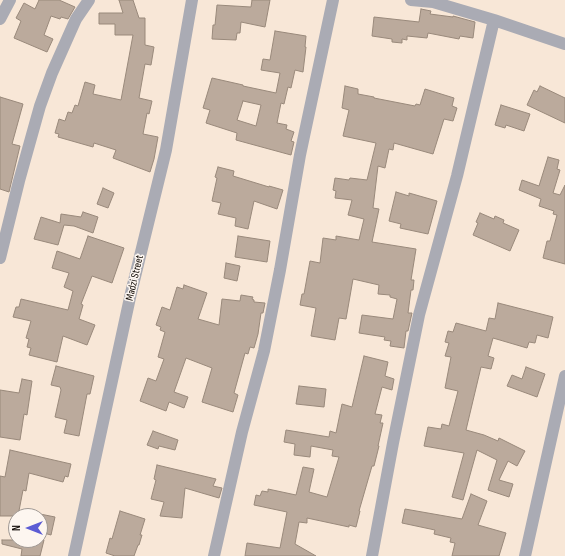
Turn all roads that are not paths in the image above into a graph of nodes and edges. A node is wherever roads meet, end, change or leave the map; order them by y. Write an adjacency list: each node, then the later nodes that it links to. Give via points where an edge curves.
1 (10, 0): 7 (street)
2 (89, 0): 10 (street, via 76,19 40,106)
3 (192, 0): 12 (street, Madzi Street, via 166,150 131,293)
4 (333, 0): 13 (street, via 300,155 264,351 242,432)
5 (411, 0): 6 (street)
6 (433, 1): 8 (street)
7 (0, 19)
8 (494, 20): 9 (street); 14 (street, via 457,176 419,315)
9 (565, 44)
10 (0, 258)
11 (565, 376): 15 (street)
12 (74, 556)
13 (214, 556)
14 (372, 556)
15 (525, 556)

